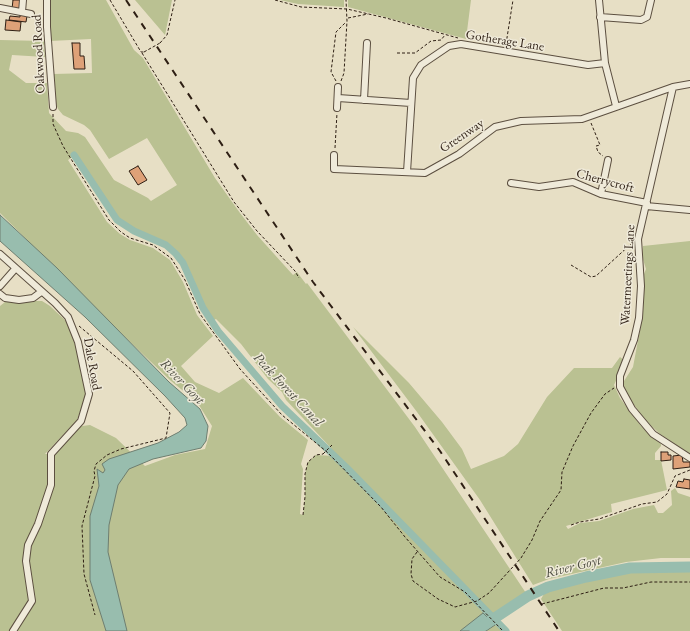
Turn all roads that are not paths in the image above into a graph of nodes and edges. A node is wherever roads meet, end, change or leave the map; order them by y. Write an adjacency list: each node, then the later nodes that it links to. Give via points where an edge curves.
1 (23, 0): 6 (street)
2 (47, 0): 18 (street, Oakwood Road)
3 (599, 0): 8 (street)
4 (651, 0): 8 (street, via 647,17 641,20)
5 (0, 8): 6 (street)
6 (22, 12): 7 (street)
7 (31, 14)
8 (600, 17): 10 (street)
9 (367, 43): 15 (street)
10 (605, 63): 16 (street, Gotherage Lane, via 588,65 461,44 449,46 421,64 413,78); 17 (street)
11 (690, 84): 13 (street, Greenway)
12 (338, 87): 14 (street)
13 (673, 87): 17 (street, Greenway); 25 (street, Watermeetings Lane)
14 (338, 98): 15 (street); 19 (street)
15 (364, 100): 16 (street)
16 (411, 103): 22 (street, Gotherage Lane)
17 (616, 106): 22 (street, Greenway, via 582,119 521,121 495,127 459,154 425,172)
18 (53, 107)
19 (337, 108)
20 (334, 155): 22 (street, Greenway, via 334,169)
21 (608, 160): 24 (street)
22 (407, 172)
23 (511, 183): 24 (street, Cherrycroft, via 539,187 573,182)
24 (601, 194): 25 (street, Cherrycroft)
25 (646, 205): 26 (street, Cherrycroft); 32 (street, Watermeetings Lane, via 638,240 641,286 639,318 634,340 620,376 620,387 632,409 654,434)
26 (690, 210)
27 (0, 254): 28 (street, Dale Road)
28 (16, 269): 29 (street); 30 (street, Dale Road)
29 (0, 286)
30 (41, 292): 31 (street, via 33,298); 33 (street, Dale Road, via 68,317 78,342 89,394 81,421 51,454 51,485 28,545 26,560 32,601)
31 (2, 298)
32 (690, 458)
33 (13, 631)

